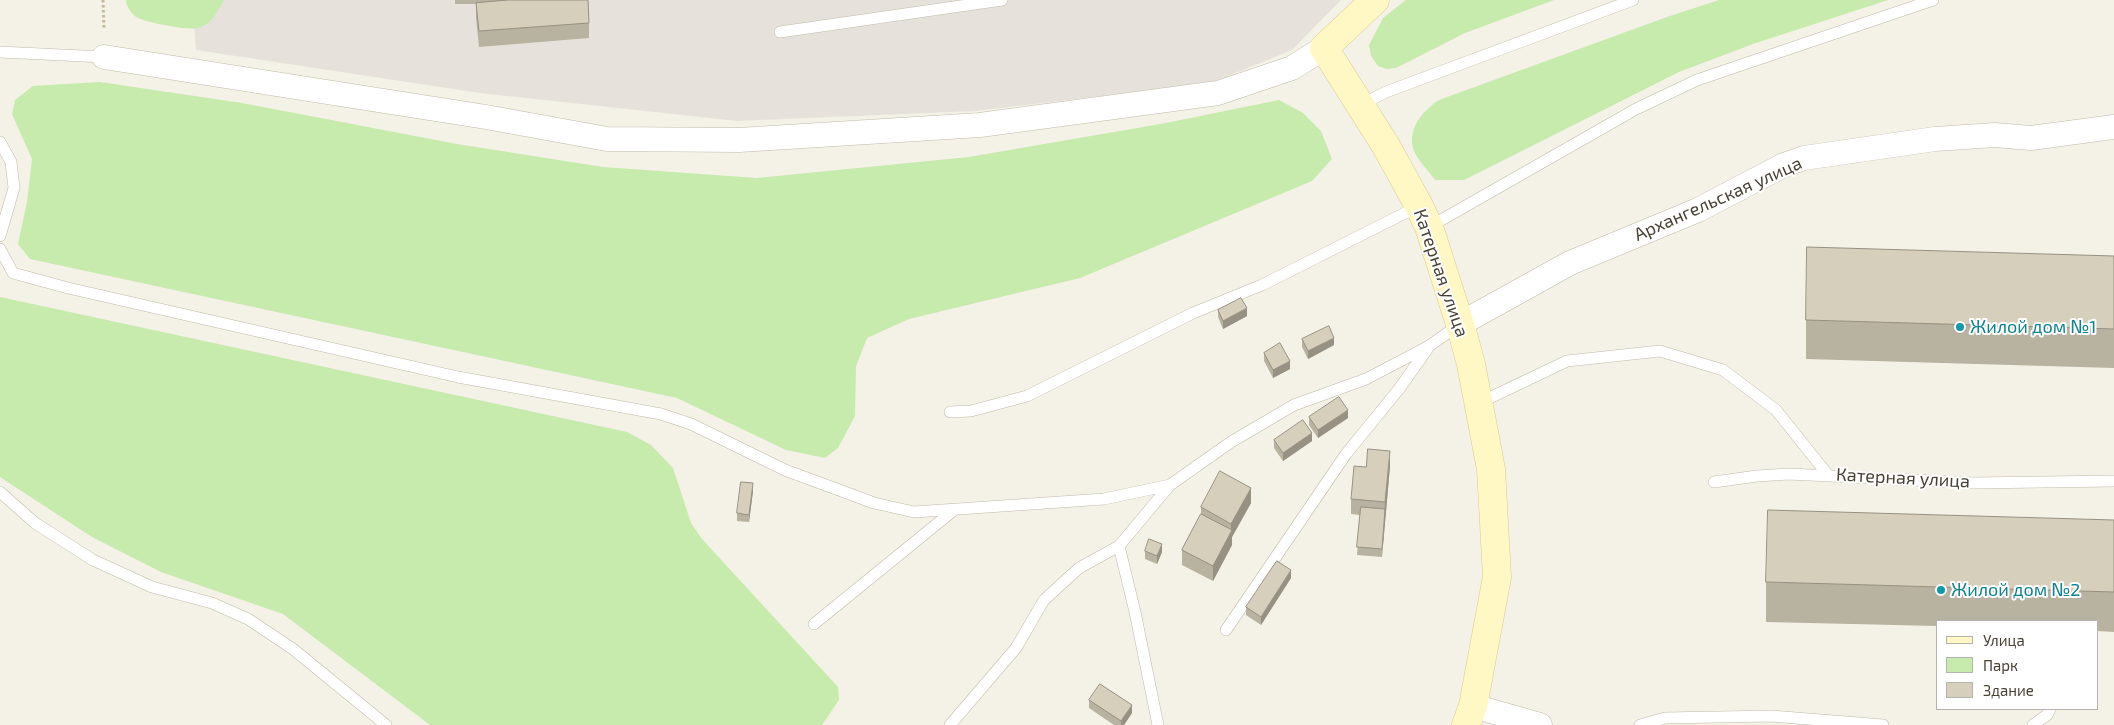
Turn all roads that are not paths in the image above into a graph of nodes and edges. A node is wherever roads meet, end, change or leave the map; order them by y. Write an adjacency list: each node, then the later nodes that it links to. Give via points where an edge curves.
1 (1002, 0): 5 (lane)
2 (1375, 0): 6 (main road)
3 (1633, 0): 9 (lane, via 1386,92)
4 (1933, 0): 12 (lane, via 1697,80)
5 (780, 32)
6 (1324, 48): 8 (street, via 1292,68 1218,93 980,125 738,140 607,139); 9 (main road, Катерная улица)
7 (0, 52): 8 (lane)
8 (104, 57)
9 (1360, 105): 12 (main road, Катерная улица)
10 (2114, 127): 17 (street, Архангельская улица, via 2031,138 1935,139 1804,158 1784,165 1698,210 1570,264)
11 (0, 142): 13 (lane, via 11,162 14,188)
12 (1424, 217): 17 (main road, Катерная улица); 20 (lane, via 1193,313 1027,396 971,411)
13 (0, 236)
14 (0, 249): 16 (lane)
15 (0, 270): 16 (lane)
16 (13, 273): 26 (lane, via 458,377 661,414 691,424 785,470 874,503 914,512)
17 (1460, 324): 18 (lane); 19 (main road, Катерная улица)
18 (1429, 346): 24 (lane, via 1366,379 1294,405 1230,442); 29 (lane, via 1399,390 1346,454)
19 (1479, 403): 21 (lane, Катерная улица, via 1567,361 1660,350 1723,370 1776,410); 31 (main road, Катерная улица, via 1490,469 1497,577)
20 (950, 412)
21 (1828, 475): 22 (lane, Катерная улица, via 1974,483); 23 (lane, via 1757,476)
22 (2114, 481)
23 (1714, 482)
24 (1170, 485): 26 (lane, via 1104,499); 27 (lane)
25 (0, 492): 32 (lane, via 35,523 93,560 152,587 212,603 248,619 293,649)
26 (954, 510): 28 (lane)
27 (1119, 546): 33 (lane, via 1079,568 1044,600 1016,648); 34 (lane)
28 (814, 624)
29 (1226, 630)
30 (2050, 710): 38 (lane)
31 (1469, 715): 35 (street)
32 (386, 725)
33 (950, 725)
34 (1158, 725)
35 (1540, 725)
36 (1640, 725): 37 (lane, via 1665,718 1771,716)
37 (1883, 725)
38 (2033, 725)

